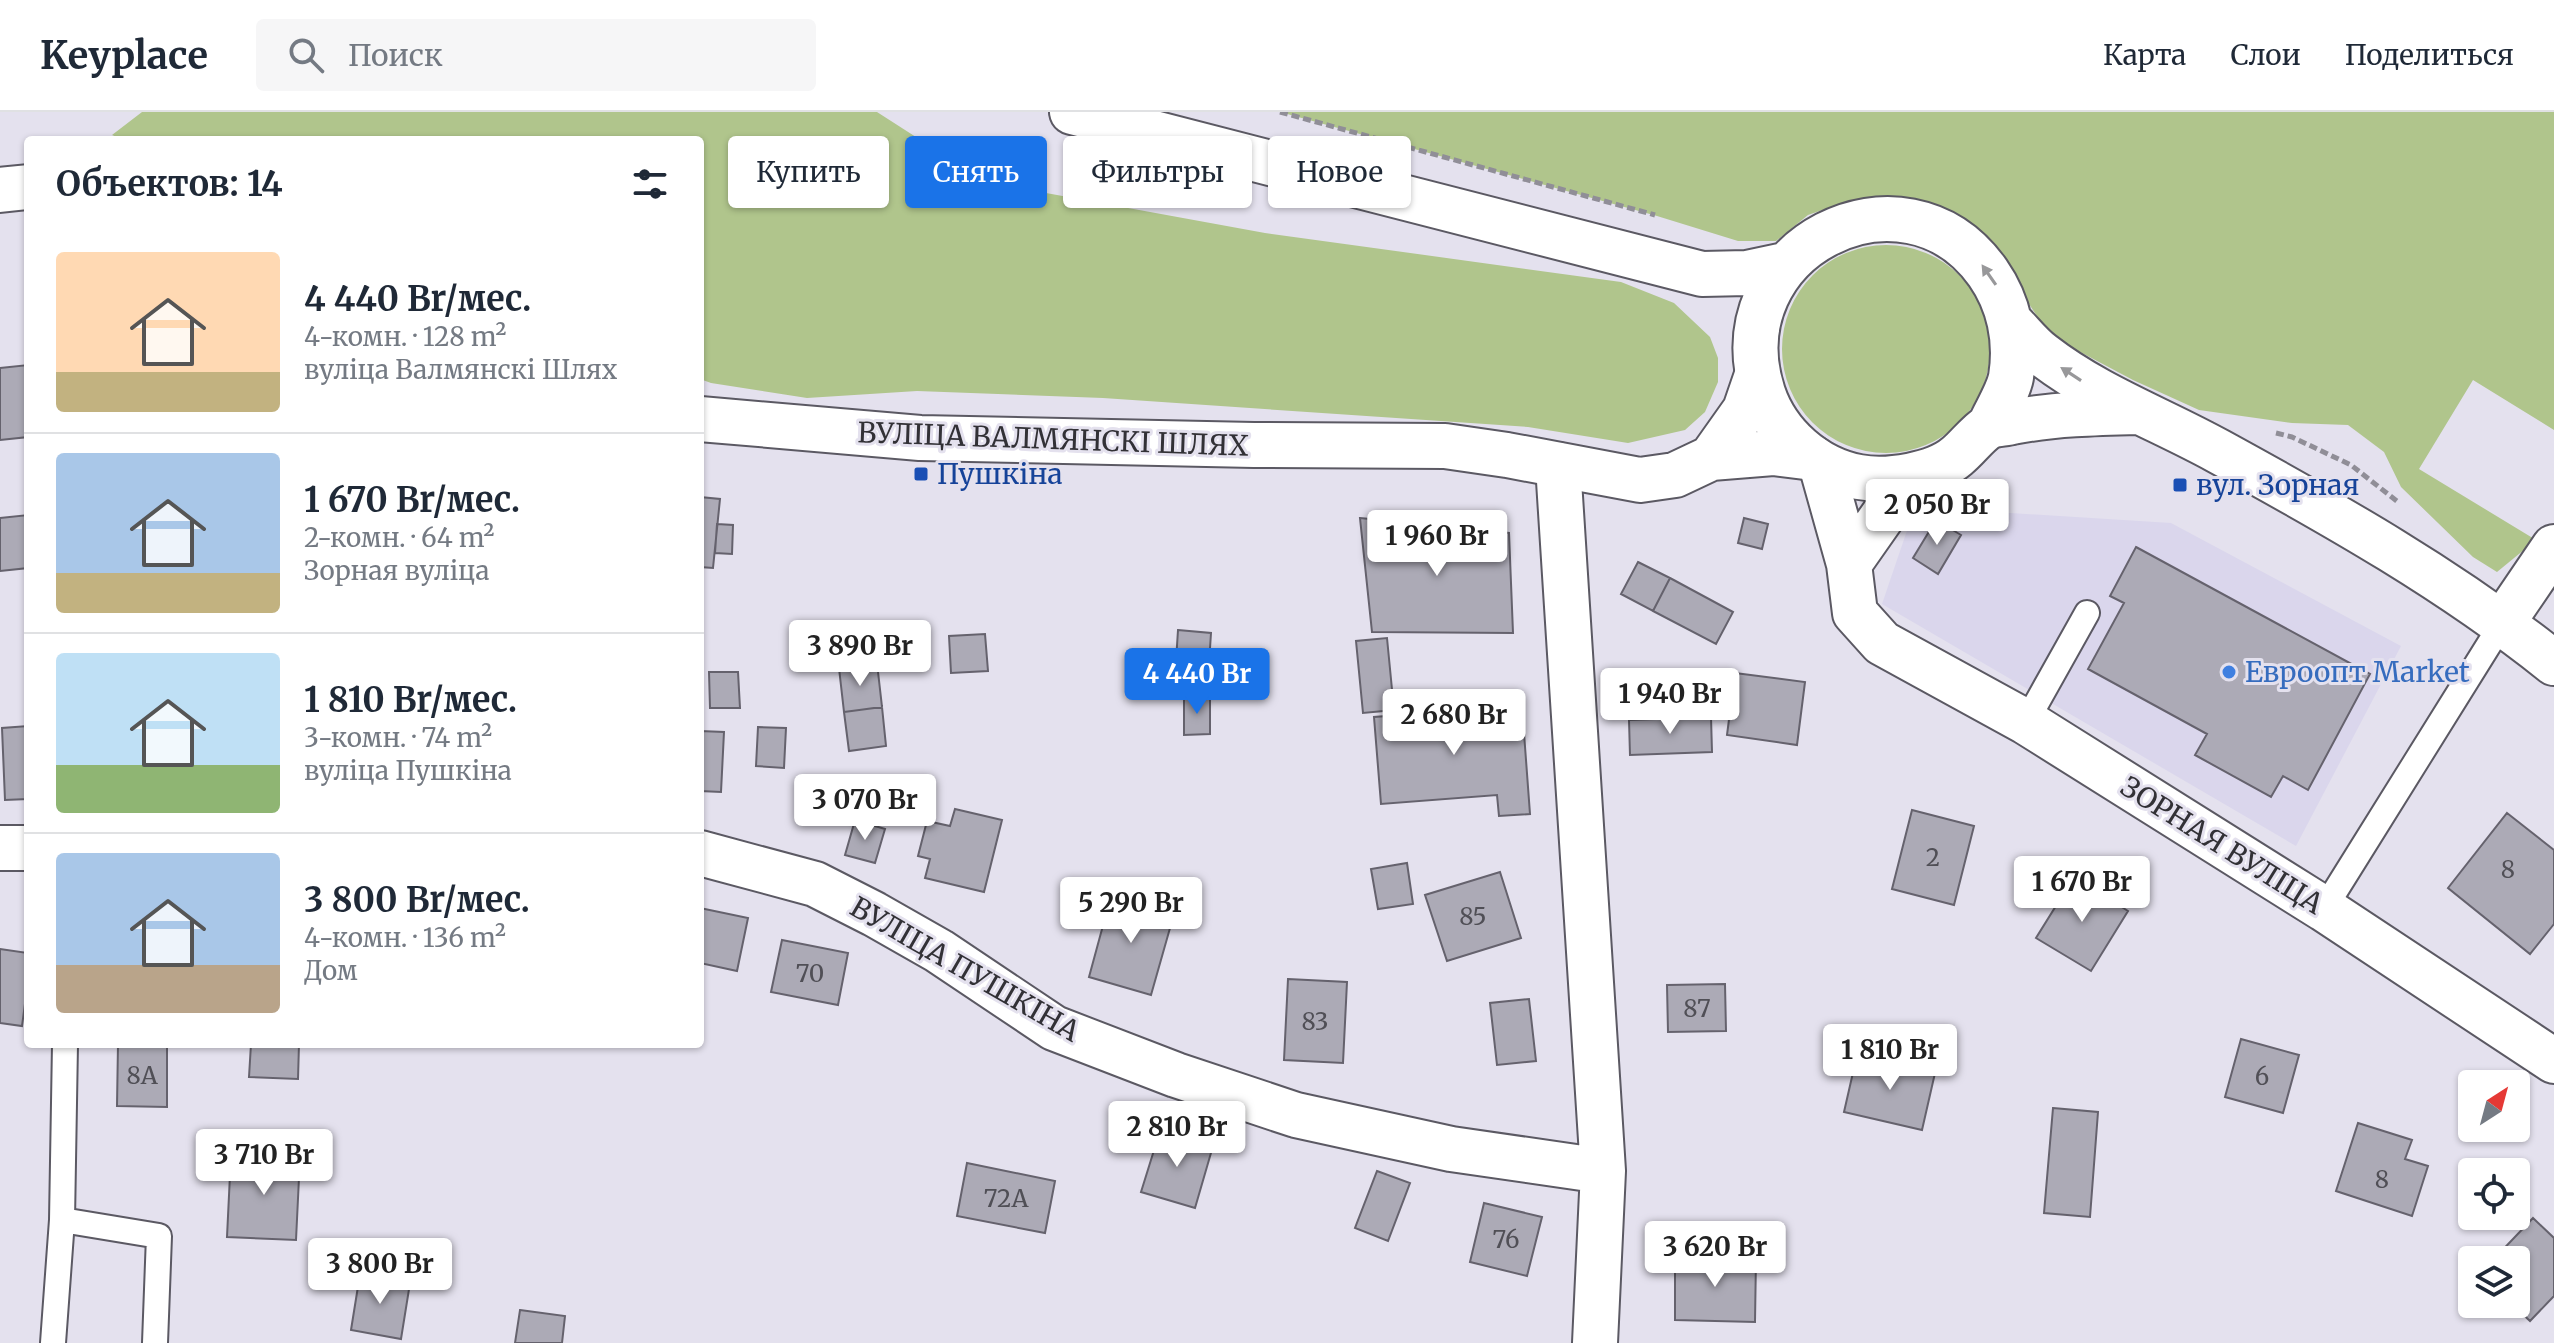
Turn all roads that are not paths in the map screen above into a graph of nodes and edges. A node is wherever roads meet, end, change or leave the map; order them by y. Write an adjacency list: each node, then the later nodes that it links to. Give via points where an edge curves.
1 (1072, 112): 5 (street)
2 (24, 187): 3 (street)
3 (0, 190)
4 (1785, 265): 5 (street); 6 (street, one-way to 4, via 2000,290 1979,260 1950,237 1917,224 1881,219 1845,226 1812,241); 7 (street, via 1759,314)
5 (1702, 274): 7 (street, via 1737,306)
6 (2012, 324): 8 (street, one-way to 6, via 2039,353); 10 (street, via 2011,378)
7 (1756, 358): 11 (street, via 1745,410); 12 (street, via 1768,408 1787,435)
8 (2139, 412): 10 (street, via 2032,418); 18 (street, via 2325,509)
9 (704, 419): 13 (street, ВУЛІЦА ВАЛМЯНСКІ ШЛЯХ, via 920,438 1445,446)
10 (1989, 427): 14 (street, ВУЛІЦА ВАЛМЯНСКІ ШЛЯХ, via 1954,459)
11 (1711, 458): 12 (street, ВУЛІЦА ВАЛМЯНСКІ ШЛЯХ, via 1773,453); 13 (street, ВУЛІЦА ВАЛМЯНСКІ ШЛЯХ, via 1675,475 1640,480)
12 (1817, 461): 14 (street, ВУЛІЦА ВАЛМЯНСКІ ШЛЯХ, via 1857,477); 16 (street, ЗОРНАЯ ВУЛІЦА)
13 (1558, 465): 27 (street)
14 (1910, 477): 16 (street)
15 (2554, 547): 18 (street)
16 (1849, 564): 20 (street, ЗОРНАЯ ВУЛІЦА, via 1855,613 1882,643)
17 (2087, 613): 20 (lane)
18 (2503, 622): 19 (street); 24 (lane)
19 (2554, 663)
20 (2026, 722): 24 (street, ЗОРНАЯ ВУЛІЦА)
21 (0, 848): 22 (street)
22 (24, 848)
23 (704, 854): 27 (street, ВУЛІЦА ПУШКІНА, via 815,884 939,951 1054,1028 1176,1075 1296,1115 1451,1149)
24 (2324, 909): 26 (street, ЗОРНАЯ ВУЛІЦА)
25 (65, 1048): 28 (lane)
26 (2554, 1061)
27 (1603, 1171): 31 (street)
28 (62, 1220): 29 (lane); 30 (lane, via 159,1236)
29 (53, 1343)
30 (155, 1343)
31 (1595, 1343)

